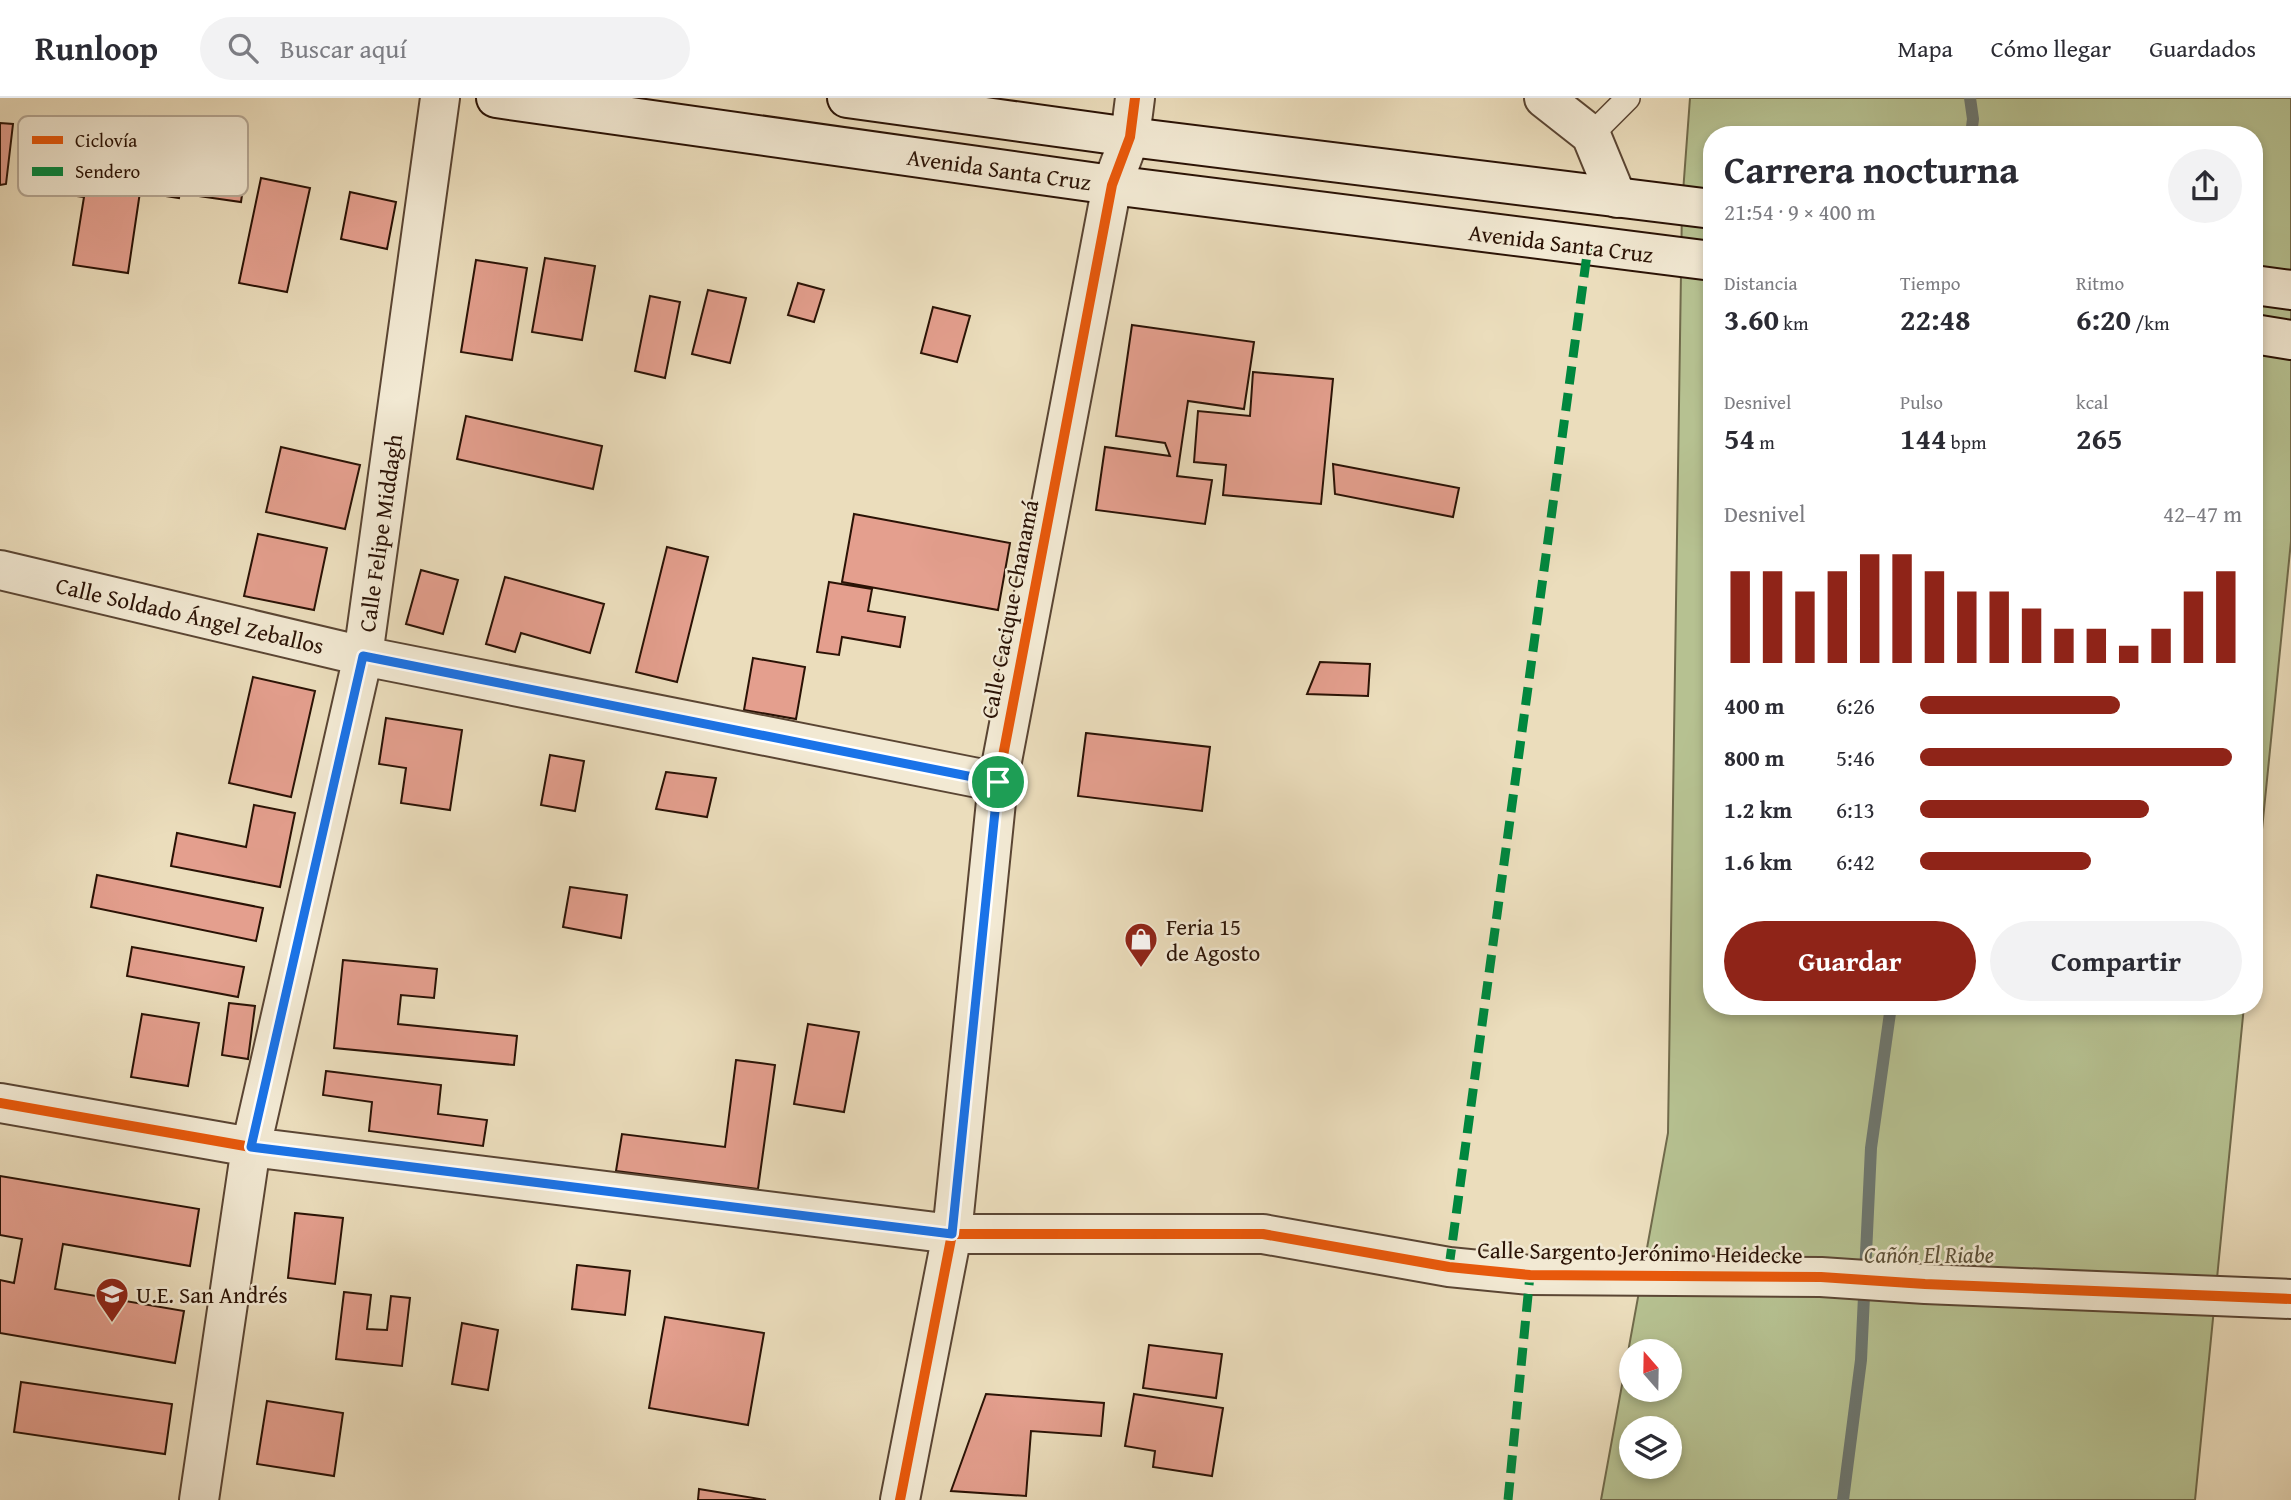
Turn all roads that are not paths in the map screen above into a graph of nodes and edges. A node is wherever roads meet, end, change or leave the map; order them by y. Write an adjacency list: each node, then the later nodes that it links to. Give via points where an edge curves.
1 (440, 98): 18 (street, Calle Felipe Middagh)
2 (496, 98): 9 (street, Avenida Santa Cruz)
3 (847, 98): 8 (street)
4 (1135, 98): 8 (street, Calle Cacique Chanamá)
5 (1544, 98): 7 (street)
6 (1628, 98): 7 (lane)
7 (1591, 135): 10 (street)
8 (1130, 137): 9 (street, Calle Cacique Chanamá); 10 (street)
9 (1112, 185): 12 (street, Avenida Santa Cruz); 19 (street, Calle Cacique Chanamá)
10 (1617, 198): 11 (street)
11 (1703, 208)
12 (1703, 260)
13 (2263, 286): 14 (street)
14 (2291, 290)
15 (2263, 335): 16 (street)
16 (2291, 340)
17 (0, 570): 18 (street, Calle Soldado Ángel Zeballos)
18 (363, 656): 19 (street, Calle Soldado Ángel Zeballos); 21 (street, Calle Felipe Middagh)
19 (998, 782): 22 (street, Calle Cacique Chanamá)
20 (0, 1103): 21 (street, Calle Sargento Jerónimo Heidecke)
21 (251, 1147): 22 (street, Calle Sargento Jerónimo Heidecke); 24 (street, Calle Felipe Middagh)
22 (952, 1234): 23 (street, Calle Sargento Jerónimo Heidecke, via 1263,1234 1449,1267 1530,1275 1821,1277); 25 (street, Calle Cacique Chanamá)
23 (2291, 1299)
24 (199, 1500)
25 (900, 1500)

